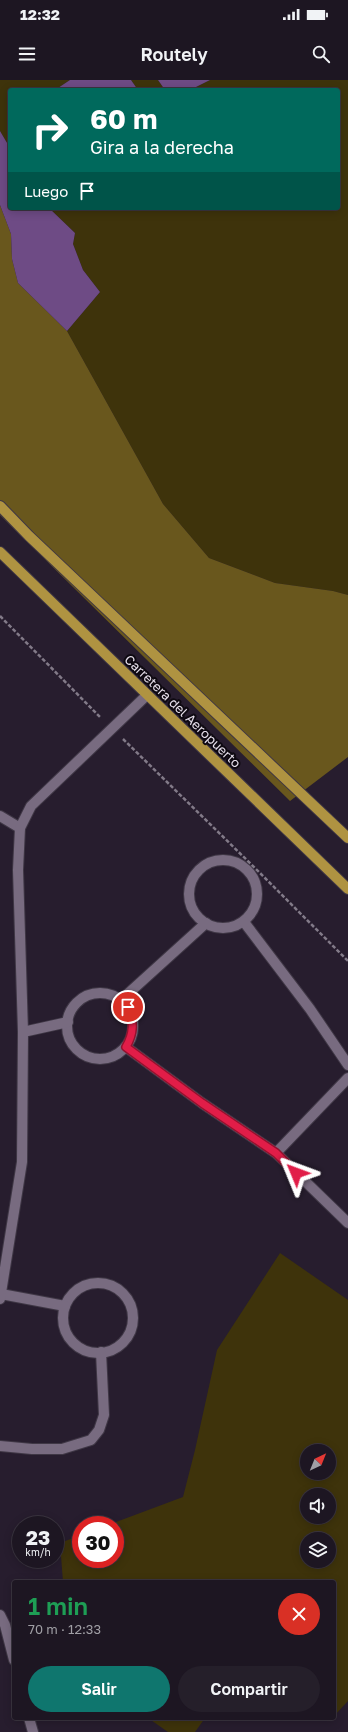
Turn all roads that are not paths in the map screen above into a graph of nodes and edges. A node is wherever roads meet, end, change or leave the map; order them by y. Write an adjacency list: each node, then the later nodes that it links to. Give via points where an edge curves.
1 (0, 506): 6 (main road, Carretera del Aeropuerto)
2 (0, 552): 3 (main road, Carretera del Aeropuerto)
3 (147, 695): 5 (street, via 31,806); 7 (main road, Carretera del Aeropuerto)
4 (1, 818): 5 (street)
5 (20, 828): 12 (street, via 18,870)
6 (348, 838)
7 (348, 889)
8 (244, 922): 9 (street, via 225,928); 9 (street, via 256,903 257,891 254,880 239,864 216,861 197,873 190,894 197,916); 14 (street, via 310,1009)
9 (206, 923): 10 (street)
10 (121, 1000): 11 (street, via 112,995 92,994 75,1004); 13 (street, via 128,1007 132,1017 131,1038)
11 (68, 1022): 12 (street); 13 (street, via 68,1033 72,1042 88,1056 98,1059 109,1058)
12 (23, 1032): 18 (street, via 22,1162)
13 (126, 1047): 16 (street)
14 (348, 1065)
15 (348, 1078): 16 (street)
16 (276, 1153): 17 (street)
17 (348, 1223)
18 (0, 1296): 19 (street)
19 (65, 1306): 20 (street, via 65,1329 71,1339 79,1347); 20 (street, via 70,1296 89,1283 101,1282 112,1285 122,1292 131,1306 133,1323 122,1343)
20 (102, 1352): 21 (street, via 104,1415 99,1430 91,1440 62,1449)
21 (0, 1446)
22 (0, 1615): 23 (street)
23 (12, 1652)
24 (30, 1720): 25 (street)
25 (33, 1732)

